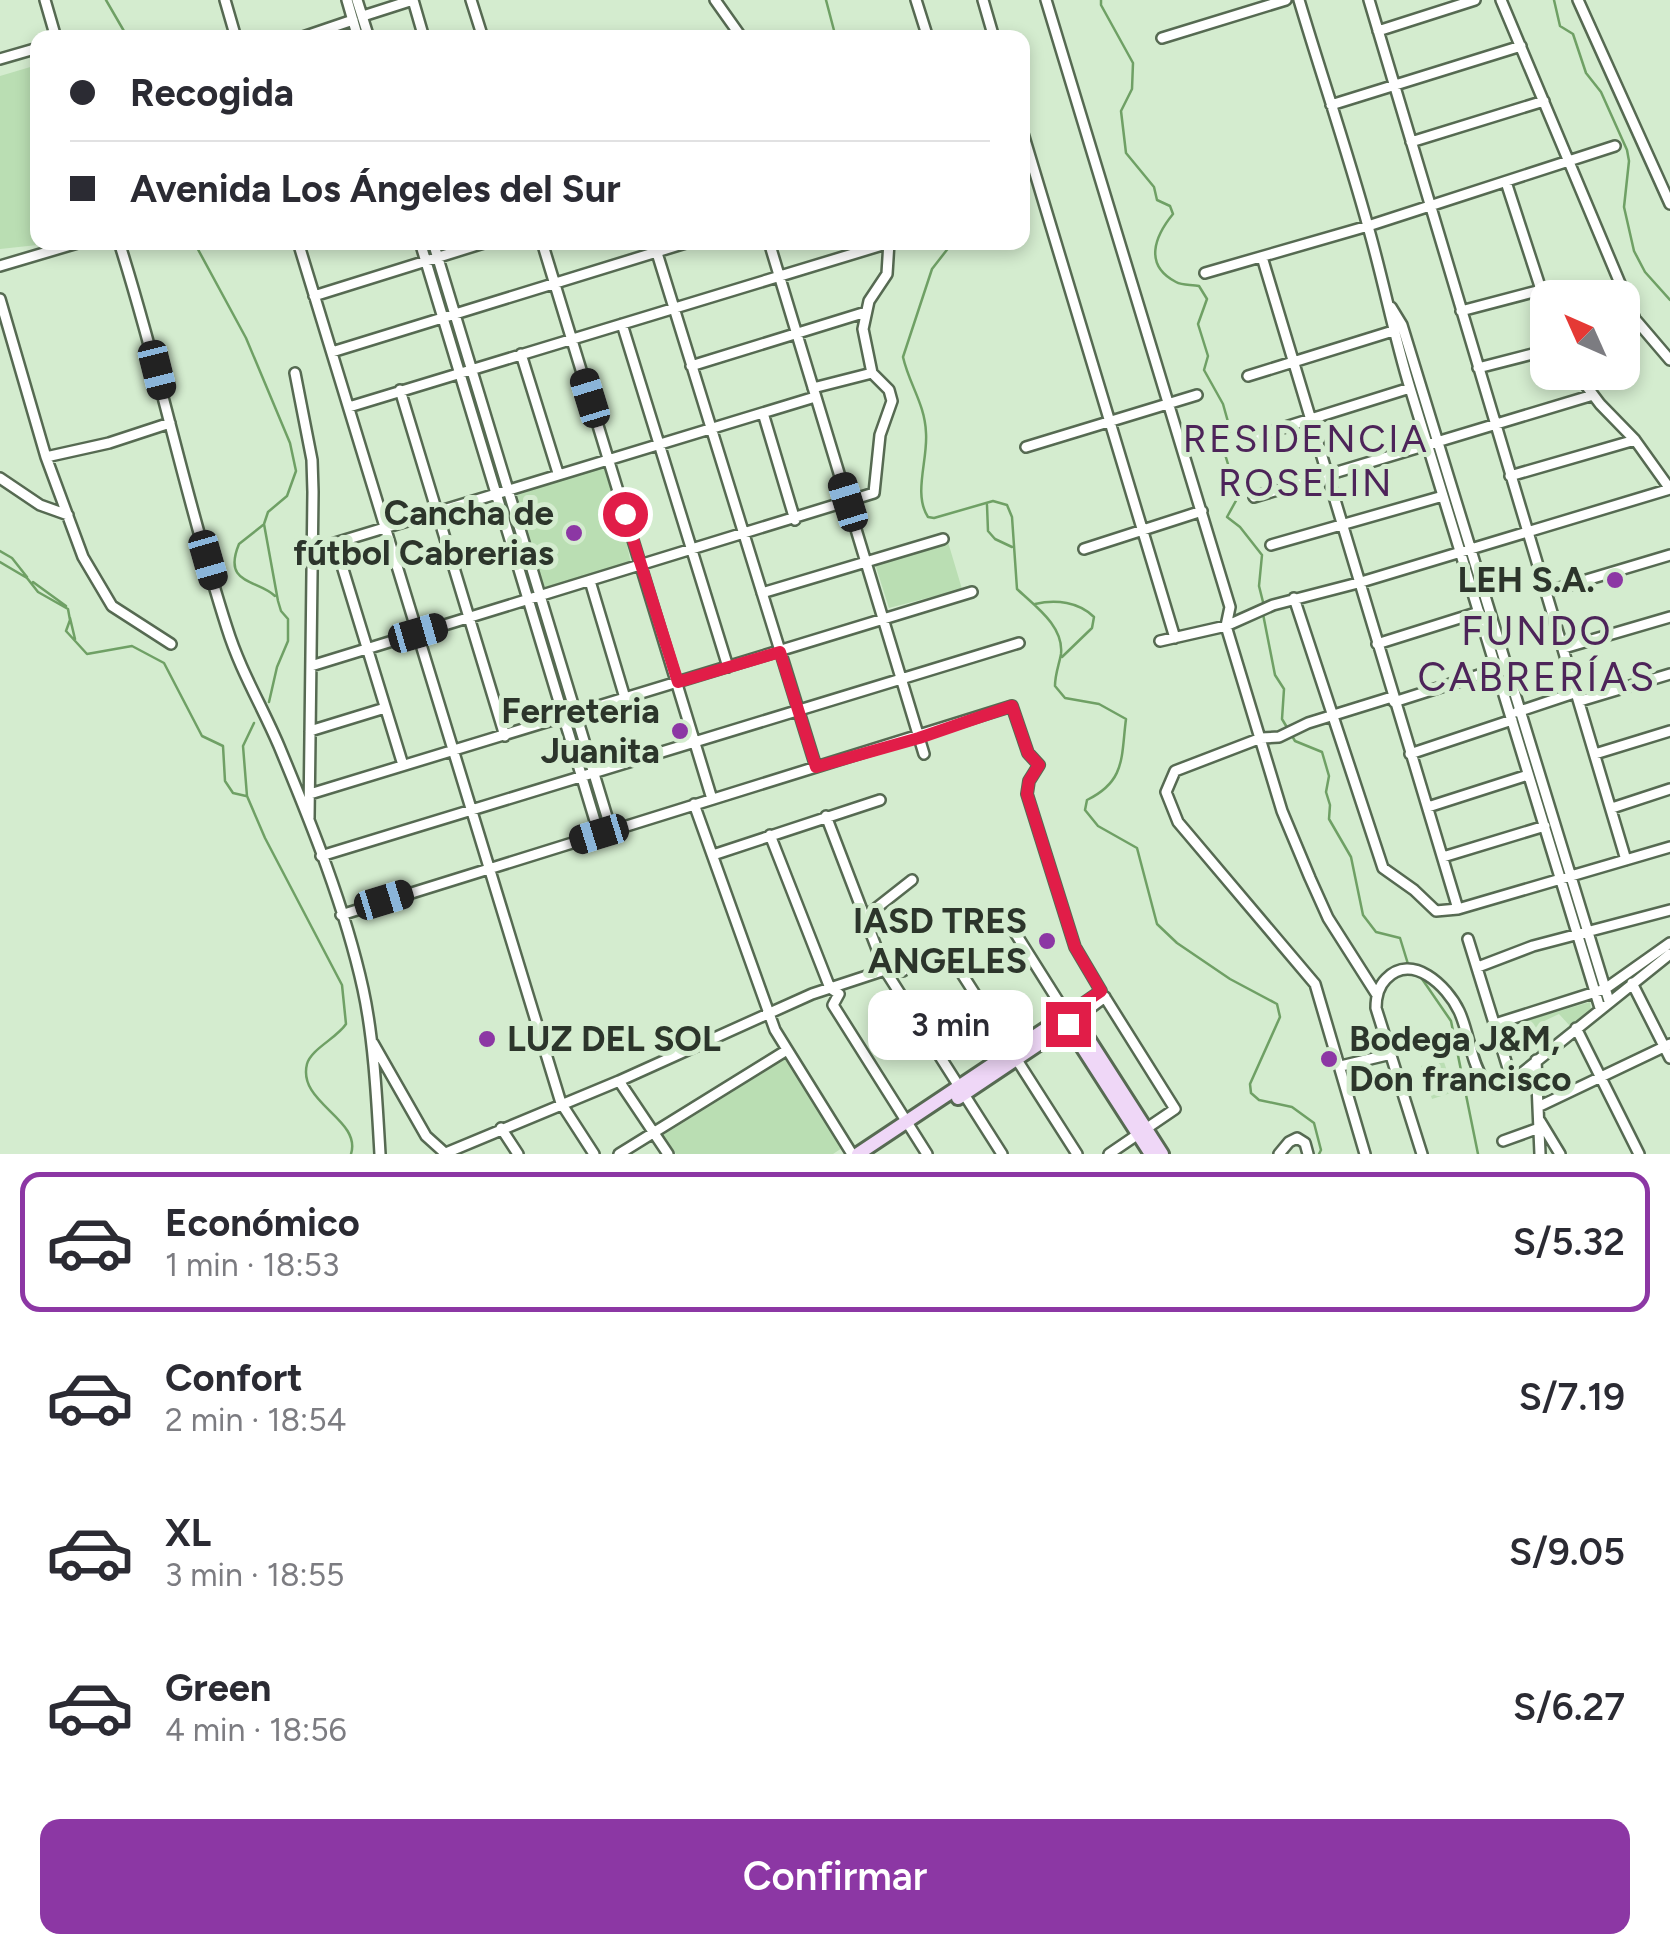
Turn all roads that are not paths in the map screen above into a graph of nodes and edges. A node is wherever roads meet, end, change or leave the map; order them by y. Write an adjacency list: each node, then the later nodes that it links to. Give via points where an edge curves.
1 (45, 0): 18 (street)
2 (225, 0): 19 (street)
3 (347, 0): 17 (street)
4 (358, 0): 17 (street)
5 (413, 0): 17 (street); 23 (street)
6 (471, 0): 24 (street)
7 (715, 0): 25 (street)
8 (916, 0): 26 (street)
9 (983, 0): 27 (street)
10 (1046, 0): 94 (street)
11 (1286, 0): 29 (street)
12 (1299, 0): 35 (street)
13 (1368, 0): 28 (street)
14 (1474, 0): 28 (street)
15 (1500, 0): 30 (street)
16 (1578, 0): 41 (street)
17 (358, 18): 20 (street); 21 (street); 22 (street)
18 (54, 30)
19 (234, 30)
20 (323, 30)
21 (358, 30)
22 (365, 30)
23 (422, 30)
24 (480, 30)
25 (736, 30)
26 (925, 30)
27 (992, 30)
28 (1378, 31): 33 (street)
29 (1162, 38)
30 (1521, 46): 33 (street); 34 (street)
31 (30, 50): 32 (street)
32 (0, 58)
33 (1394, 86): 35 (street); 36 (street)
34 (1544, 100): 36 (street); 39 (street)
35 (1331, 105): 43 (street)
36 (1411, 142): 42 (street)
37 (1615, 146): 39 (street)
38 (1030, 157): 98 (street)
39 (1570, 161): 40 (street); 80 (street, via 1636,318)
40 (1506, 182): 42 (street); 62 (street)
41 (1670, 204)
42 (1428, 207): 43 (street); 71 (street)
43 (1368, 226): 57 (street); 67 (street)
44 (54, 250): 59 (street)
45 (121, 250): 99 (street)
46 (300, 250): 65 (street)
47 (422, 250): 58 (street)
48 (435, 250): 56 (street)
49 (458, 250): 56 (street)
50 (544, 250): 63 (street)
51 (663, 250): 55 (street)
52 (771, 250): 61 (street)
53 (865, 250): 61 (street)
54 (888, 250): 70 (street, via 887,274)
55 (657, 252): 63 (street); 68 (street)
56 (437, 256): 58 (street); 69 (street)
57 (1262, 257): 60 (street); 81 (street)
58 (425, 260): 65 (street); 72 (street)
59 (0, 266)
60 (1205, 273)
61 (779, 276): 68 (street); 74 (street)
62 (1537, 280)
63 (554, 284): 69 (street); 76 (street)
64 (1530, 293): 71 (street)
65 (314, 296): 77 (street)
66 (0, 299): 107 (street)
67 (1390, 305): 75 (street); 105 (street, via 1402,325)
68 (674, 310): 73 (street); 82 (street)
69 (454, 312): 72 (street); 84 (street)
70 (866, 312): 74 (street); 86 (street, via 863,337)
71 (1461, 312): 83 (street)
72 (442, 316): 77 (street); 84 (street)
73 (622, 324): 76 (street); 104 (street)
74 (796, 332): 82 (street); 91 (street)
75 (1393, 332): 81 (street); 88 (street)
76 (572, 338): 78 (street); 108 (street)
77 (332, 352): 95 (street)
78 (521, 354): 84 (street); 109 (street)
79 (1530, 355): 83 (street)
80 (1670, 360)
81 (1295, 361): 87 (street); 97 (street)
82 (692, 366): 101 (street)
83 (1478, 368): 100 (street)
84 (465, 370): 89 (street); 114 (street); 115 (street)
85 (295, 373): 134 (street, via 312,460)
86 (872, 373): 91 (street); 118 (street, via 889,390 891,406 880,435 874,493)
87 (1248, 376)
88 (1410, 388): 97 (street); 105 (street)
89 (400, 390): 95 (street); 119 (street)
90 (1589, 390): 93 (street)
91 (814, 392): 96 (street); 118 (street)
92 (1197, 394): 94 (street)
93 (1593, 395): 100 (street); 103 (street)
94 (1170, 403): 98 (street); 120 (street)
95 (349, 407): 124 (street)
96 (763, 413): 101 (street); 122 (street)
97 (1312, 418): 102 (street); 110 (street)
98 (1109, 421): 106 (street); 125 (street)
99 (170, 423): 107 (street); 200 (street, via 227,630)
100 (1494, 426): 105 (street); 111 (street)
101 (712, 429): 104 (street); 127 (street)
102 (1247, 439)
103 (1636, 440): 111 (street); 113 (street)
104 (660, 442): 108 (street); 132 (street)
105 (1433, 444): 110 (street); 117 (street); 131 (street)
106 (1026, 447)
107 (46, 457): 121 (street)
108 (608, 458): 109 (street); 138 (street)
109 (558, 474): 114 (street)
110 (1328, 475): 116 (street); 123 (street)
111 (1510, 476): 126 (street)
112 (0, 478): 121 (street)
113 (1670, 489): 126 (street)
114 (507, 490): 115 (street); 144 (street)
115 (496, 493): 119 (street); 144 (street)
116 (1254, 496)
117 (1442, 496): 123 (street); 135 (street)
118 (848, 502): 122 (street); 137 (street)
119 (437, 511): 124 (street); 148 (street)
120 (1202, 511): 125 (street); 150 (street, via 1230,607)
121 (68, 516): 155 (street, via 112,606)
122 (795, 520): 127 (street)
123 (1342, 525): 130 (street); 140 (street)
124 (386, 528): 129 (street); 151 (street)
125 (1142, 530): 133 (street); 152 (street)
126 (1527, 531): 131 (street); 142 (street)
127 (744, 534): 132 (street); 143 (street)
128 (943, 539): 137 (street)
129 (335, 543): 134 (street); 157 (street)
130 (1271, 545)
131 (1471, 548): 135 (street); 162 (street)
132 (693, 549): 138 (street); 161 (street)
133 (1084, 549)
134 (312, 550): 160 (street)
135 (1460, 552): 140 (street); 146 (street)
136 (1670, 555): 142 (street)
137 (867, 561): 143 (street); 149 (street)
138 (642, 566): 139 (street); 165 (street)
139 (590, 581): 144 (street); 167 (street)
140 (1358, 583): 145 (street); 156 (street)
141 (972, 592): 149 (street)
142 (1546, 592): 158 (street)
143 (762, 593): 159 (street)
144 (534, 598): 148 (street); 171 (street); 174 (street)
145 (1294, 598): 150 (street); 173 (street)
146 (1479, 612): 156 (street); 162 (street)
147 (1670, 617): 158 (street)
148 (470, 618): 151 (street); 177 (street)
149 (884, 620): 159 (street); 164 (street)
150 (1226, 626): 152 (street); 179 (street)
151 (418, 633): 157 (street); 181 (street)
152 (1175, 638): 153 (street)
153 (1160, 641)
154 (1020, 642): 164 (street)
155 (171, 644)
156 (1376, 644): 168 (street)
157 (366, 647): 160 (street); 169 (street)
158 (1564, 648): 166 (street)
159 (780, 652): 161 (street); 170 (street)
160 (311, 666): 175 (street)
161 (728, 666): 165 (street)
162 (1501, 668): 168 (street); 172 (street)
163 (1670, 674): 166 (street)
164 (903, 677): 170 (street); 178 (street)
165 (678, 682): 167 (street); 180 (street)
166 (1578, 696): 172 (street); 184 (street)
167 (626, 698): 171 (street)
168 (1393, 699): 173 (street); 183 (street)
169 (385, 708): 175 (street); 185 (street)
170 (798, 709): 180 (street); 186 (street)
171 (576, 714): 174 (street); 187 (street)
172 (1514, 715): 183 (street); 188 (street); 199 (street)
173 (1331, 716): 179 (street); 212 (street, via 1383,868 1436,911)
174 (564, 718): 177 (street); 189 (street)
175 (310, 731): 191 (street)
176 (1670, 731): 184 (street)
177 (505, 736): 181 (street)
178 (919, 738): 182 (street); 186 (street); 228 (street, via 1012,706 1028,753 1039,765 1027,794 1075,947)
179 (1261, 738): 229 (street, via 1282,811 1322,904); 242 (street, via 1176,771 1166,792 1178,822 1315,984)
180 (696, 740): 187 (street); 192 (street)
181 (454, 750): 185 (street); 196 (street)
182 (924, 754)
183 (1410, 754): 195 (street)
184 (1595, 754): 197 (street)
185 (402, 765): 191 (street)
186 (816, 767): 192 (street)
187 (594, 772): 189 (street); 201 (street)
188 (1528, 775): 195 (street); 199 (street)
189 (582, 776): 196 (street); 202 (street)
190 (1670, 789): 197 (street)
191 (310, 794): 200 (street)
192 (712, 799): 194 (street)
193 (880, 800): 198 (street)
194 (694, 804): 201 (street); 206 (street)
195 (1428, 807): 207 (street)
196 (472, 808): 205 (street); 209 (street)
197 (1612, 808): 208 (street)
198 (826, 816): 203 (street); 215 (street)
199 (1549, 824): 207 (street); 210 (street)
200 (309, 826): 205 (street)
201 (612, 830): 202 (street)
202 (599, 834): 209 (street)
203 (770, 835): 206 (street); 226 (street)
204 (1670, 848): 208 (street)
205 (321, 856): 214 (street)
206 (713, 856): 231 (street)
207 (1442, 857): 212 (street)
208 (1626, 860): 210 (street)
209 (490, 868): 214 (street); 247 (street)
210 (1565, 876): 212 (street); 217 (street)
211 (912, 880): 215 (street)
212 (1458, 909)
213 (1670, 910): 217 (street)
214 (341, 915): 235 (street)
215 (865, 917): 223 (street)
216 (1014, 931): 232 (street)
217 (1583, 934): 222 (street); 227 (street)
218 (1468, 938): 222 (street)
219 (1670, 943): 227 (street)
220 (1670, 954): 225 (street)
221 (950, 955): 239 (street)
222 (1478, 968): 233 (street)
223 (886, 970): 224 (street); 226 (street); 246 (street)
224 (903, 971)
225 (1632, 984): 230 (street); 236 (street)
226 (830, 988): 231 (street); 250 (street, via 838,994 833,1005)
227 (1600, 990): 230 (street); 233 (street)
228 (1104, 995): 232 (street); 253 (street, via 1175,1110)
229 (1377, 995): 238 (street); 244 (street, via 1400,970 1425,972 1458,1007 1486,1083 1495,1088)
230 (1604, 1005): 234 (street)
231 (772, 1012): 237 (street); 245 (street)
232 (1068, 1015): 239 (street); 253 (street)
233 (1495, 1024): 244 (street)
234 (1576, 1028): 241 (street); 243 (street)
235 (372, 1040): 255 (street, via 426,1136); 256 (street)
236 (1667, 1046): 240 (street); 243 (street)
237 (786, 1050): 252 (street); 261 (street)
238 (1390, 1054): 242 (street); 272 (street)
239 (1014, 1056): 246 (street); 265 (street)
240 (1670, 1058)
241 (1536, 1060): 244 (street); 248 (street)
242 (1341, 1066): 271 (street)
243 (1602, 1077): 248 (street); 275 (street)
244 (1512, 1080)
245 (619, 1081): 247 (street); 252 (street)
246 (961, 1091): 250 (street); 264 (street)
247 (561, 1103): 251 (street); 258 (street)
248 (1540, 1106): 249 (street)
249 (1540, 1124): 254 (street); 273 (street); 274 (street)
250 (909, 1126): 261 (street); 262 (street); 263 (street)
251 (501, 1128): 255 (street); 257 (street)
252 (654, 1132): 259 (street); 260 (street)
253 (1142, 1132): 266 (street); 267 (street); 268 (street)
254 (1503, 1141)
255 (443, 1153)
256 (380, 1154)
257 (518, 1154)
258 (594, 1154)
259 (619, 1154)
260 (668, 1154)
261 (855, 1154)
262 (873, 1154)
263 (928, 1154)
264 (1002, 1154)
265 (1077, 1154)
266 (1110, 1154)
267 (1152, 1154)
268 (1162, 1154)
269 (1279, 1154): 270 (street, via 1297,1138)
270 (1308, 1154)
271 (1365, 1154)
272 (1422, 1154)
273 (1540, 1154)
274 (1560, 1154)
275 (1639, 1154)

